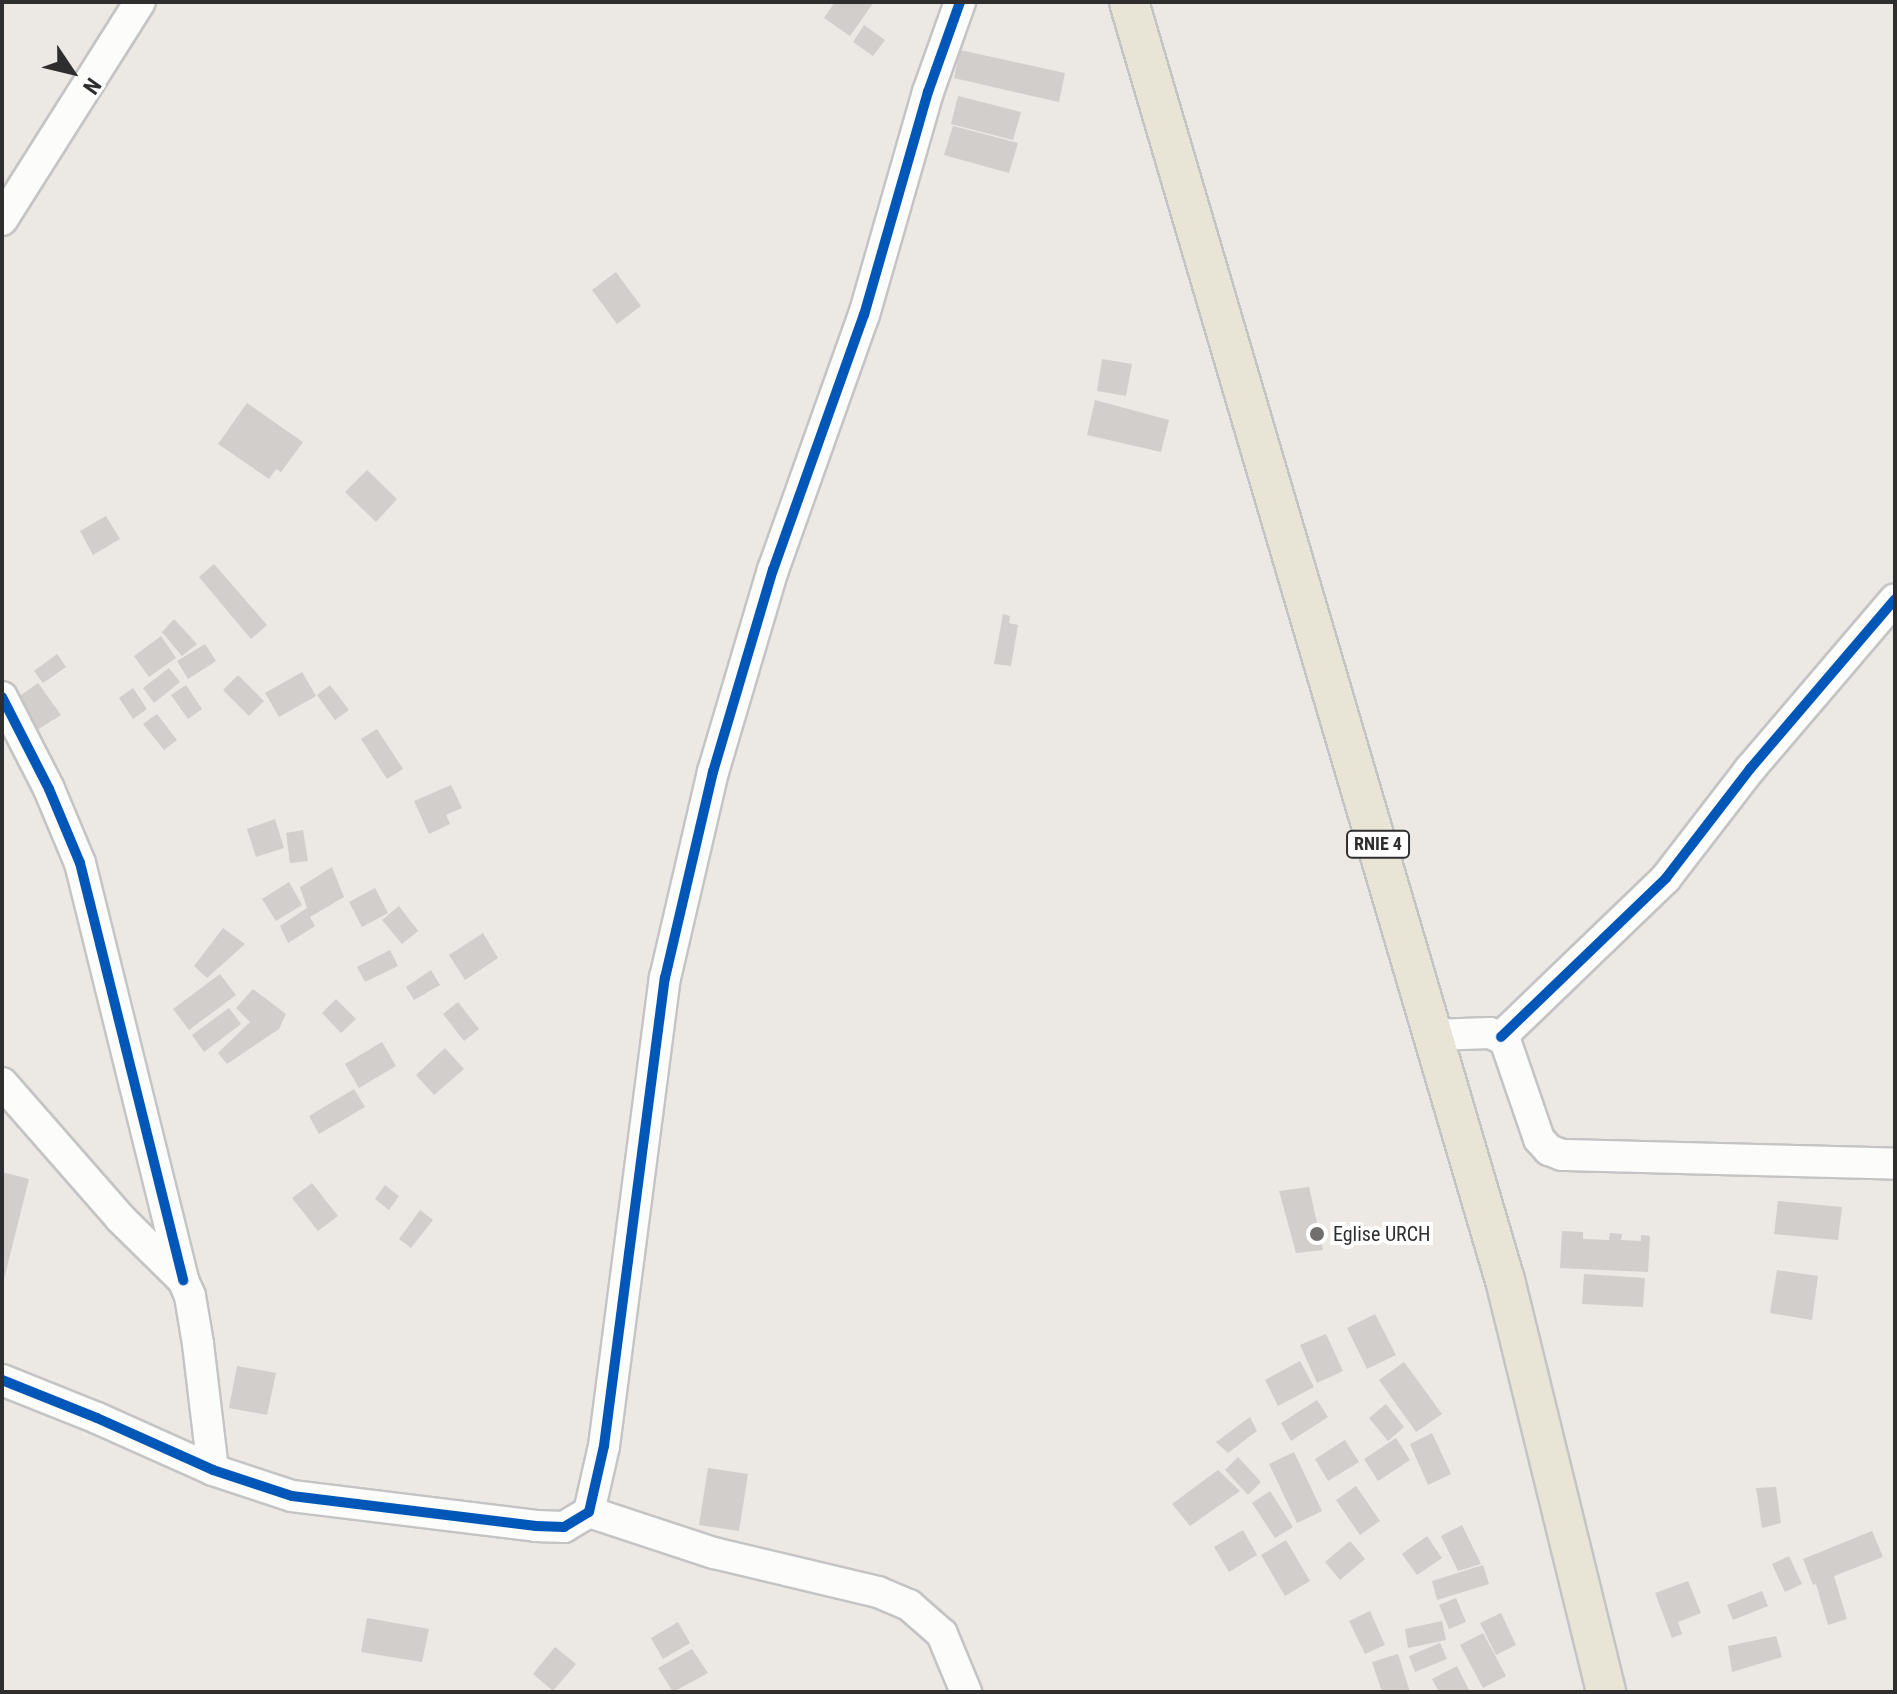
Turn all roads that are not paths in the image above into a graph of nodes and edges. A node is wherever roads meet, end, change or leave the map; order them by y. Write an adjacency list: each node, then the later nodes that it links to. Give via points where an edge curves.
1 (140, 2): 4 (street)
2 (960, 2): 14 (street, via 928,92 864,315 773,570 713,772 665,978 604,1446)
3 (1129, 2): 7 (main road, RNIE 4)
4 (2, 220)
5 (1895, 599): 8 (street, via 1750,769 1666,878)
6 (2, 697): 11 (street, via 80,863)
7 (1433, 1035): 8 (street); 16 (main road, RNIE 4, via 1505,1280)
8 (1501, 1037): 10 (street, via 1508,1044 1539,1139 1562,1155)
9 (2, 1083): 11 (street, via 120,1218)
10 (1895, 1164)
11 (183, 1280): 13 (street, via 198,1344)
12 (2, 1380): 13 (street)
13 (213, 1470): 14 (street, via 316,1501 500,1523 564,1527)
14 (589, 1512): 15 (street, via 676,1542 878,1592 909,1605 942,1634)
15 (966, 1692)
16 (1606, 1692)

